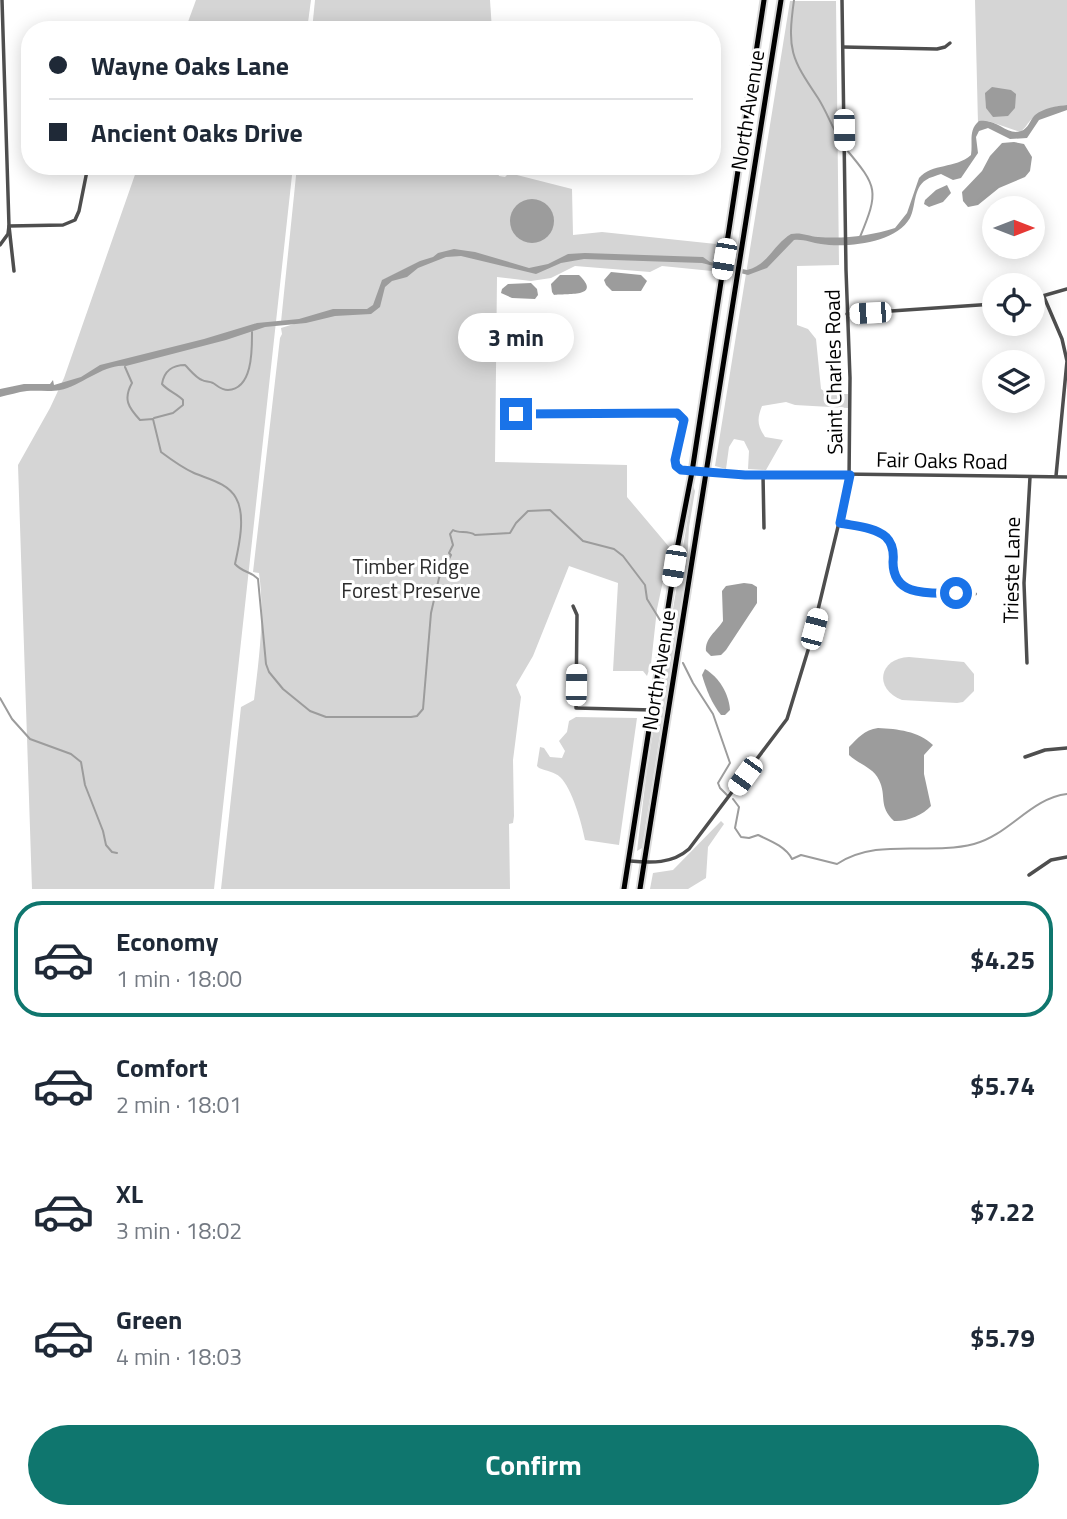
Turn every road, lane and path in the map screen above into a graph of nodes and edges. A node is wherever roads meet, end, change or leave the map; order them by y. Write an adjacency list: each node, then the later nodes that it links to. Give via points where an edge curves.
1 (2, 0): 7 (street)
2 (764, 0): 18 (main road, North Avenue)
3 (781, 0): 19 (main road, North Avenue)
4 (842, 0): 6 (street, Saint Charles Road)
5 (950, 43): 6 (street, via 937,49)
6 (843, 47): 16 (street, Saint Charles Road)
7 (2, 81): 9 (street)
8 (86, 175): 9 (street, via 75,220 63,225)
9 (9, 226): 10 (street); 11 (street)
10 (0, 245)
11 (14, 271)
12 (1067, 289): 13 (street)
13 (1045, 297)
14 (1045, 299): 23 (street, via 1067,361)
15 (982, 305): 16 (street)
16 (847, 314): 21 (street, Saint Charles Road)
17 (500, 415): 18 (street, via 677,413 684,420 676,466)
18 (692, 472): 19 (street, Fair Oaks Road); 30 (main road, North Avenue)
19 (707, 473): 20 (street, Fair Oaks Road); 35 (main road, North Avenue)
20 (763, 475): 21 (street, Fair Oaks Road); 26 (street)
21 (850, 475): 22 (street, Fair Oaks Road); 25 (street, Saint Charles Road)
22 (1030, 477): 23 (street, Fair Oaks Road); 29 (street, Trieste Lane, via 1024,583)
23 (1056, 477): 24 (street, Fair Oaks Road)
24 (1067, 477)
25 (840, 523): 27 (street, via 874,530 887,538 895,576 908,590); 35 (street, Saint Charles Road, via 787,719 689,849 675,859)
26 (764, 528)
27 (975, 594)
28 (573, 606): 30 (street, via 577,615 576,708)
29 (1027, 663)
30 (652, 710): 34 (main road, North Avenue)
31 (1067, 748): 32 (street)
32 (1025, 757)
33 (1067, 857): 36 (street, via 1051,860)
34 (629, 861): 35 (street, Saint Charles Road); 37 (main road, North Avenue)
35 (644, 863): 38 (main road, North Avenue)
36 (1030, 875)
37 (624, 889)
38 (640, 889)

